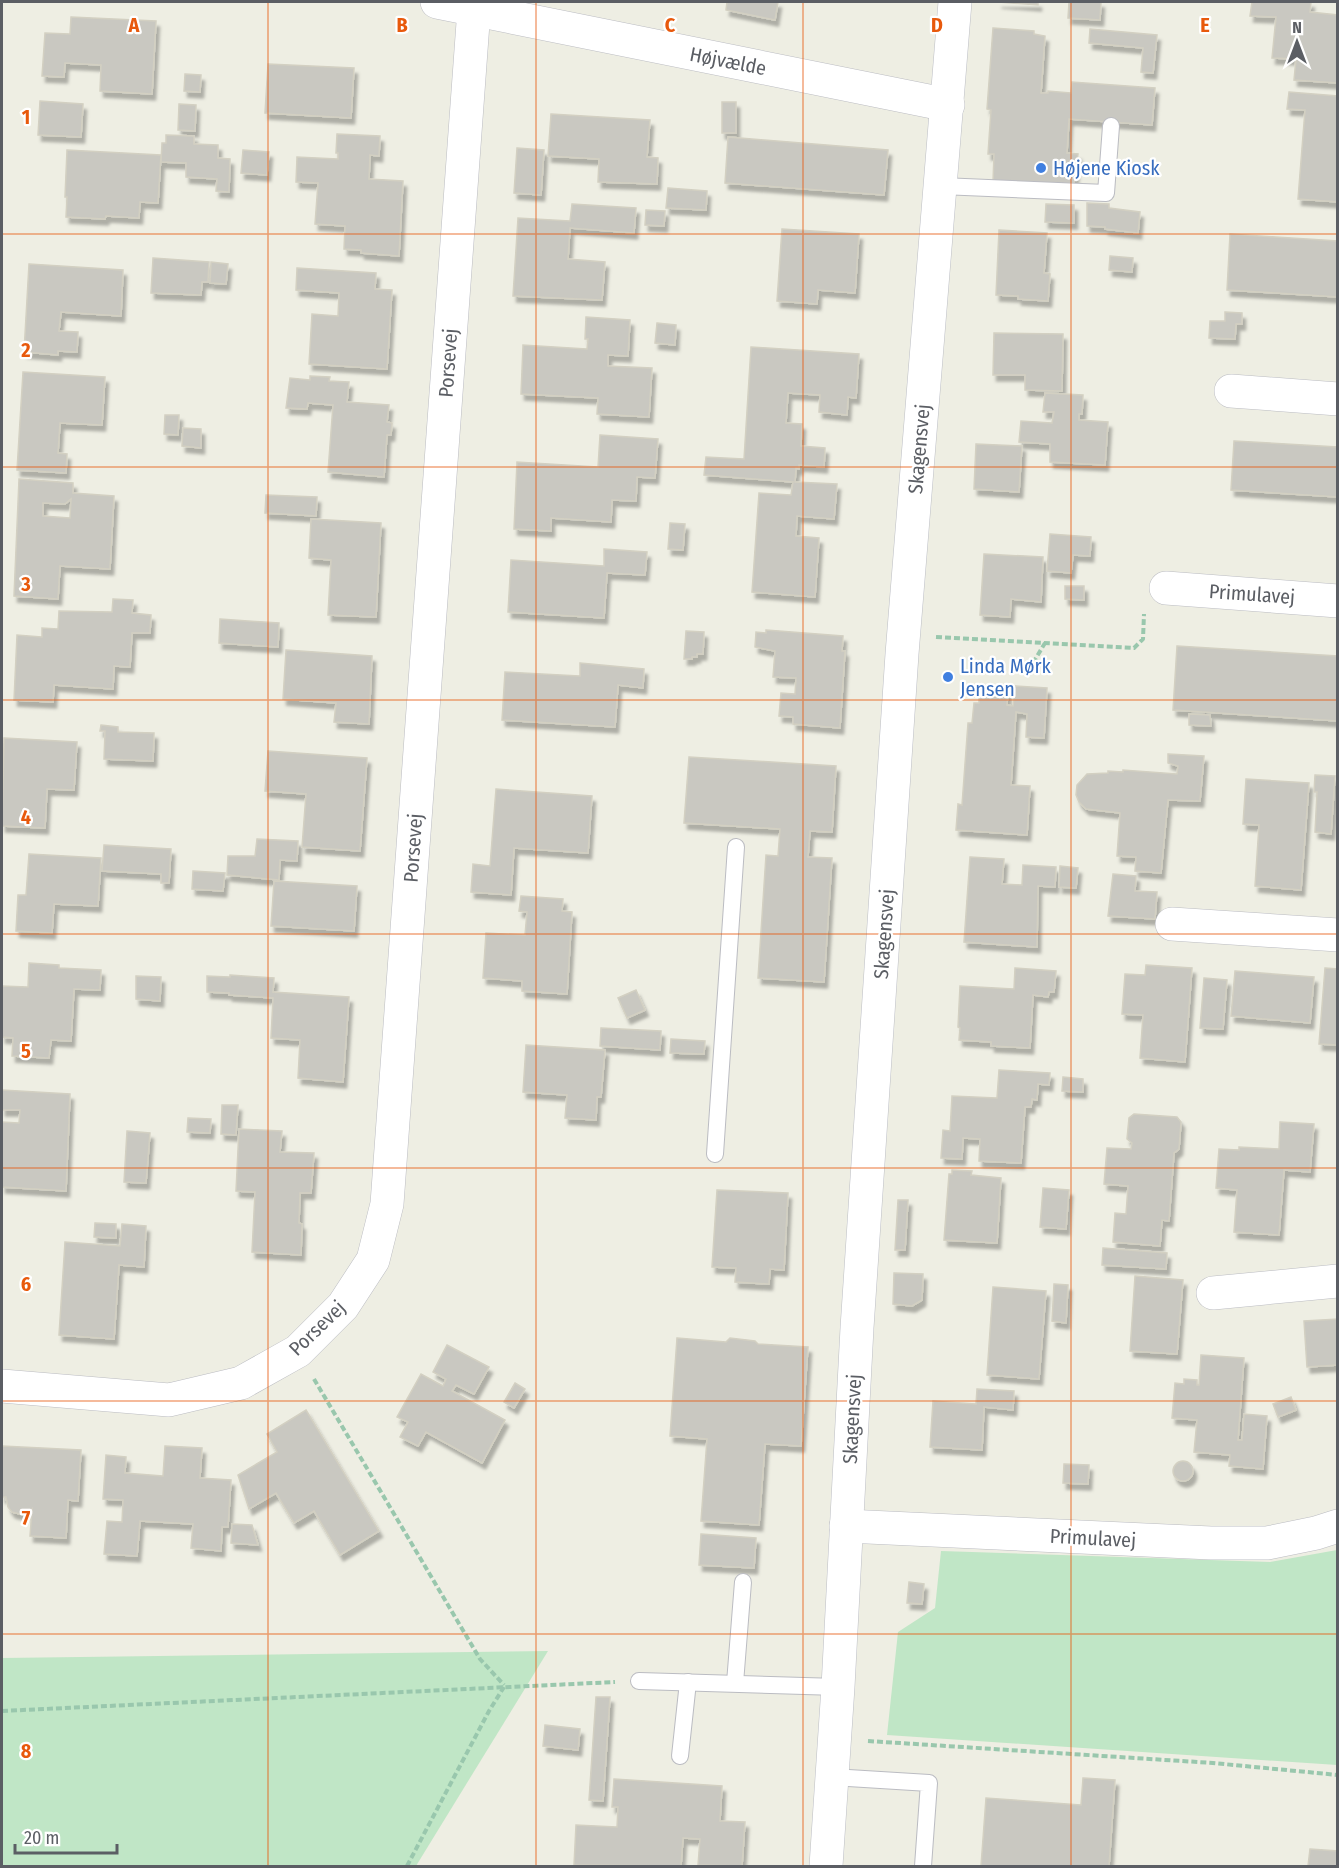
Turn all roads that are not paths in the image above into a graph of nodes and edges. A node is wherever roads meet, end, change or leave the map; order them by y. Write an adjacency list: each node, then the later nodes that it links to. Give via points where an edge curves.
1 (437, 2): 3 (street, Højvælde)
2 (955, 2): 4 (street, Skagensvej)
3 (474, 9): 4 (street, Højvælde); 17 (street, Porsevej, via 387,1204 373,1260 343,1306 298,1351 241,1383 168,1400)
4 (948, 105): 6 (street, Skagensvej)
5 (1112, 126): 6 (lane, via 1106,194)
6 (941, 186): 18 (street, Skagensvej, via 904,635)
7 (1231, 391): 8 (street)
8 (1338, 399)
9 (1155, 597): 10 (street, Primulavej)
10 (1338, 601)
11 (736, 847): 14 (lane)
12 (1172, 924): 13 (street)
13 (1338, 935)
14 (716, 1154)
15 (1338, 1281): 16 (street)
16 (1213, 1293)
17 (2, 1386)
18 (846, 1526): 19 (street, Primulavej, via 1222,1543 1267,1543); 24 (street, Skagensvej)
19 (1338, 1526)
20 (743, 1582): 23 (lane)
21 (639, 1681): 22 (lane)
22 (688, 1682): 23 (lane); 25 (lane)
23 (735, 1683): 24 (lane)
24 (838, 1687): 26 (street, Skagensvej)
25 (680, 1756)
26 (832, 1777): 27 (street, Skagensvej); 28 (lane, via 929,1783)
27 (826, 1866)
28 (923, 1866)

